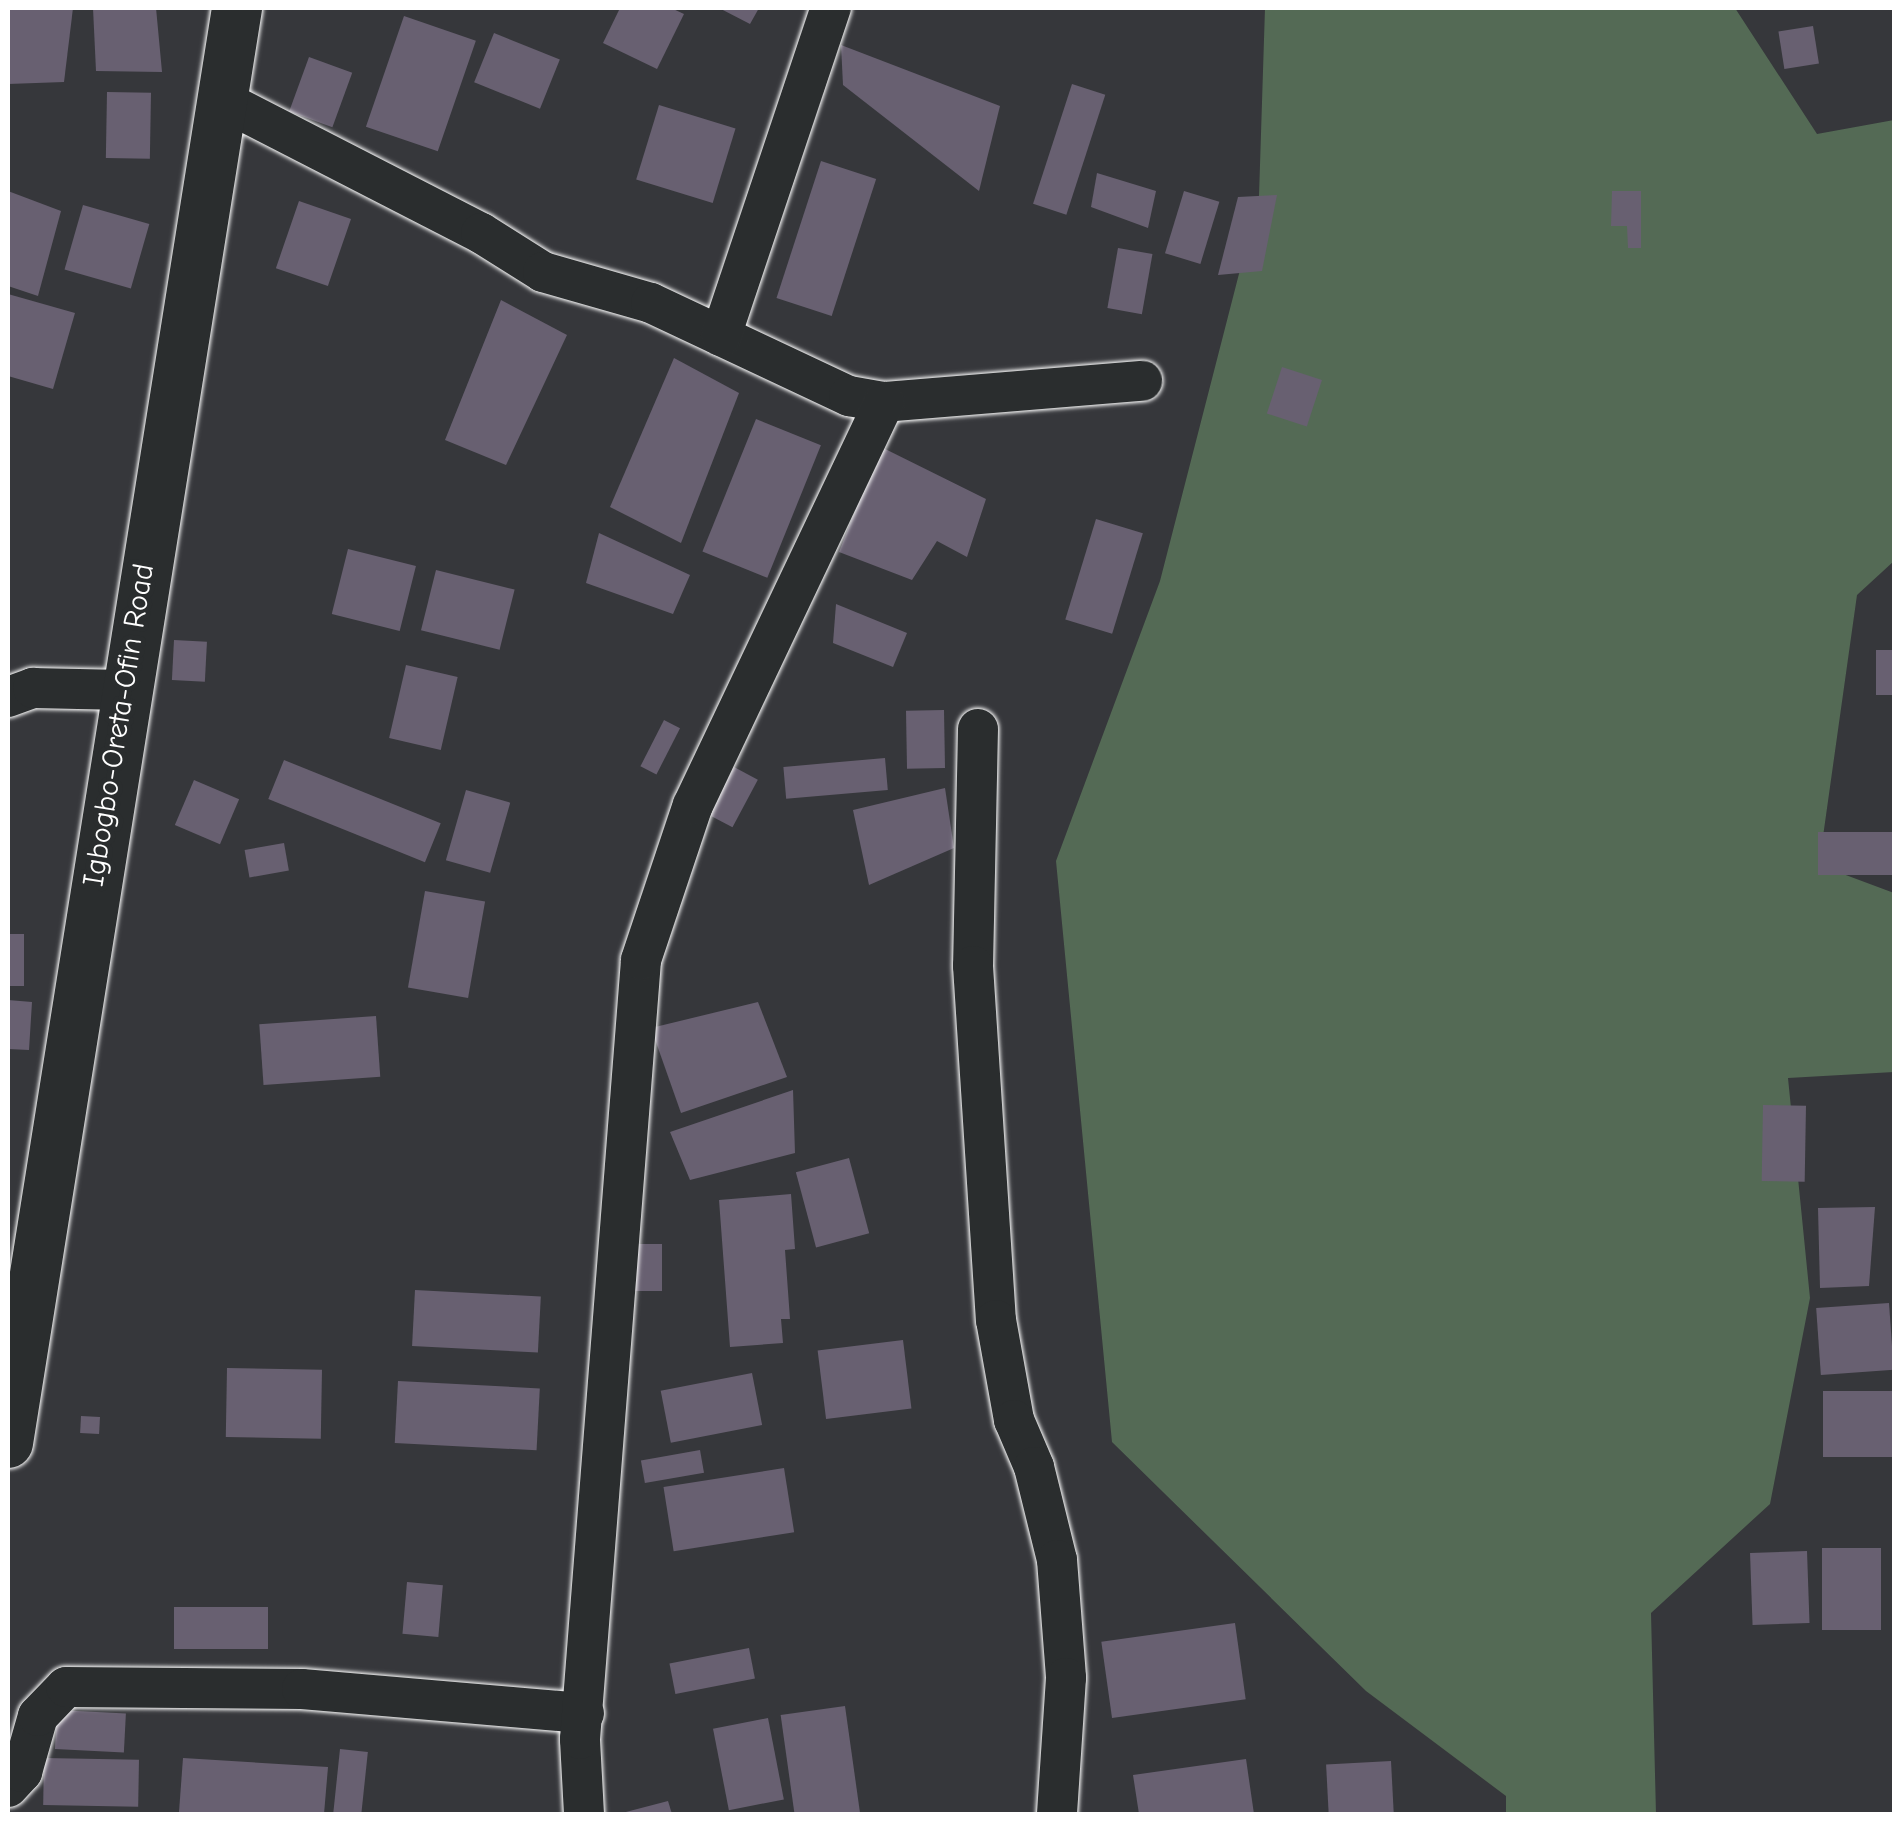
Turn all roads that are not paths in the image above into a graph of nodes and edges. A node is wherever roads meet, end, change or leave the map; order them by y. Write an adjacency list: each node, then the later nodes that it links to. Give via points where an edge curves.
1 (237, 8): 3 (street, Igbogbo-Oreta-Ofin Road)
2 (831, 8): 4 (street)
3 (222, 100): 4 (street, via 481,232 543,272 650,303); 7 (street, Igbogbo-Oreta-Ofin Road)
4 (721, 336): 6 (street, via 849,396)
5 (1142, 381): 6 (street)
6 (884, 402): 11 (street, via 693,805 641,960)
7 (124, 690): 8 (street, via 33,688); 10 (street, Igbogbo-Oreta-Ofin Road)
8 (8, 697)
9 (978, 729): 14 (street, via 973,966 996,1320 1014,1420 1058,1560 1066,1678)
10 (8, 1443)
11 (584, 1712): 12 (street, via 302,1689 66,1687 38,1716 22,1772); 13 (street)
12 (8, 1787)
13 (584, 1814)
14 (1057, 1814)

